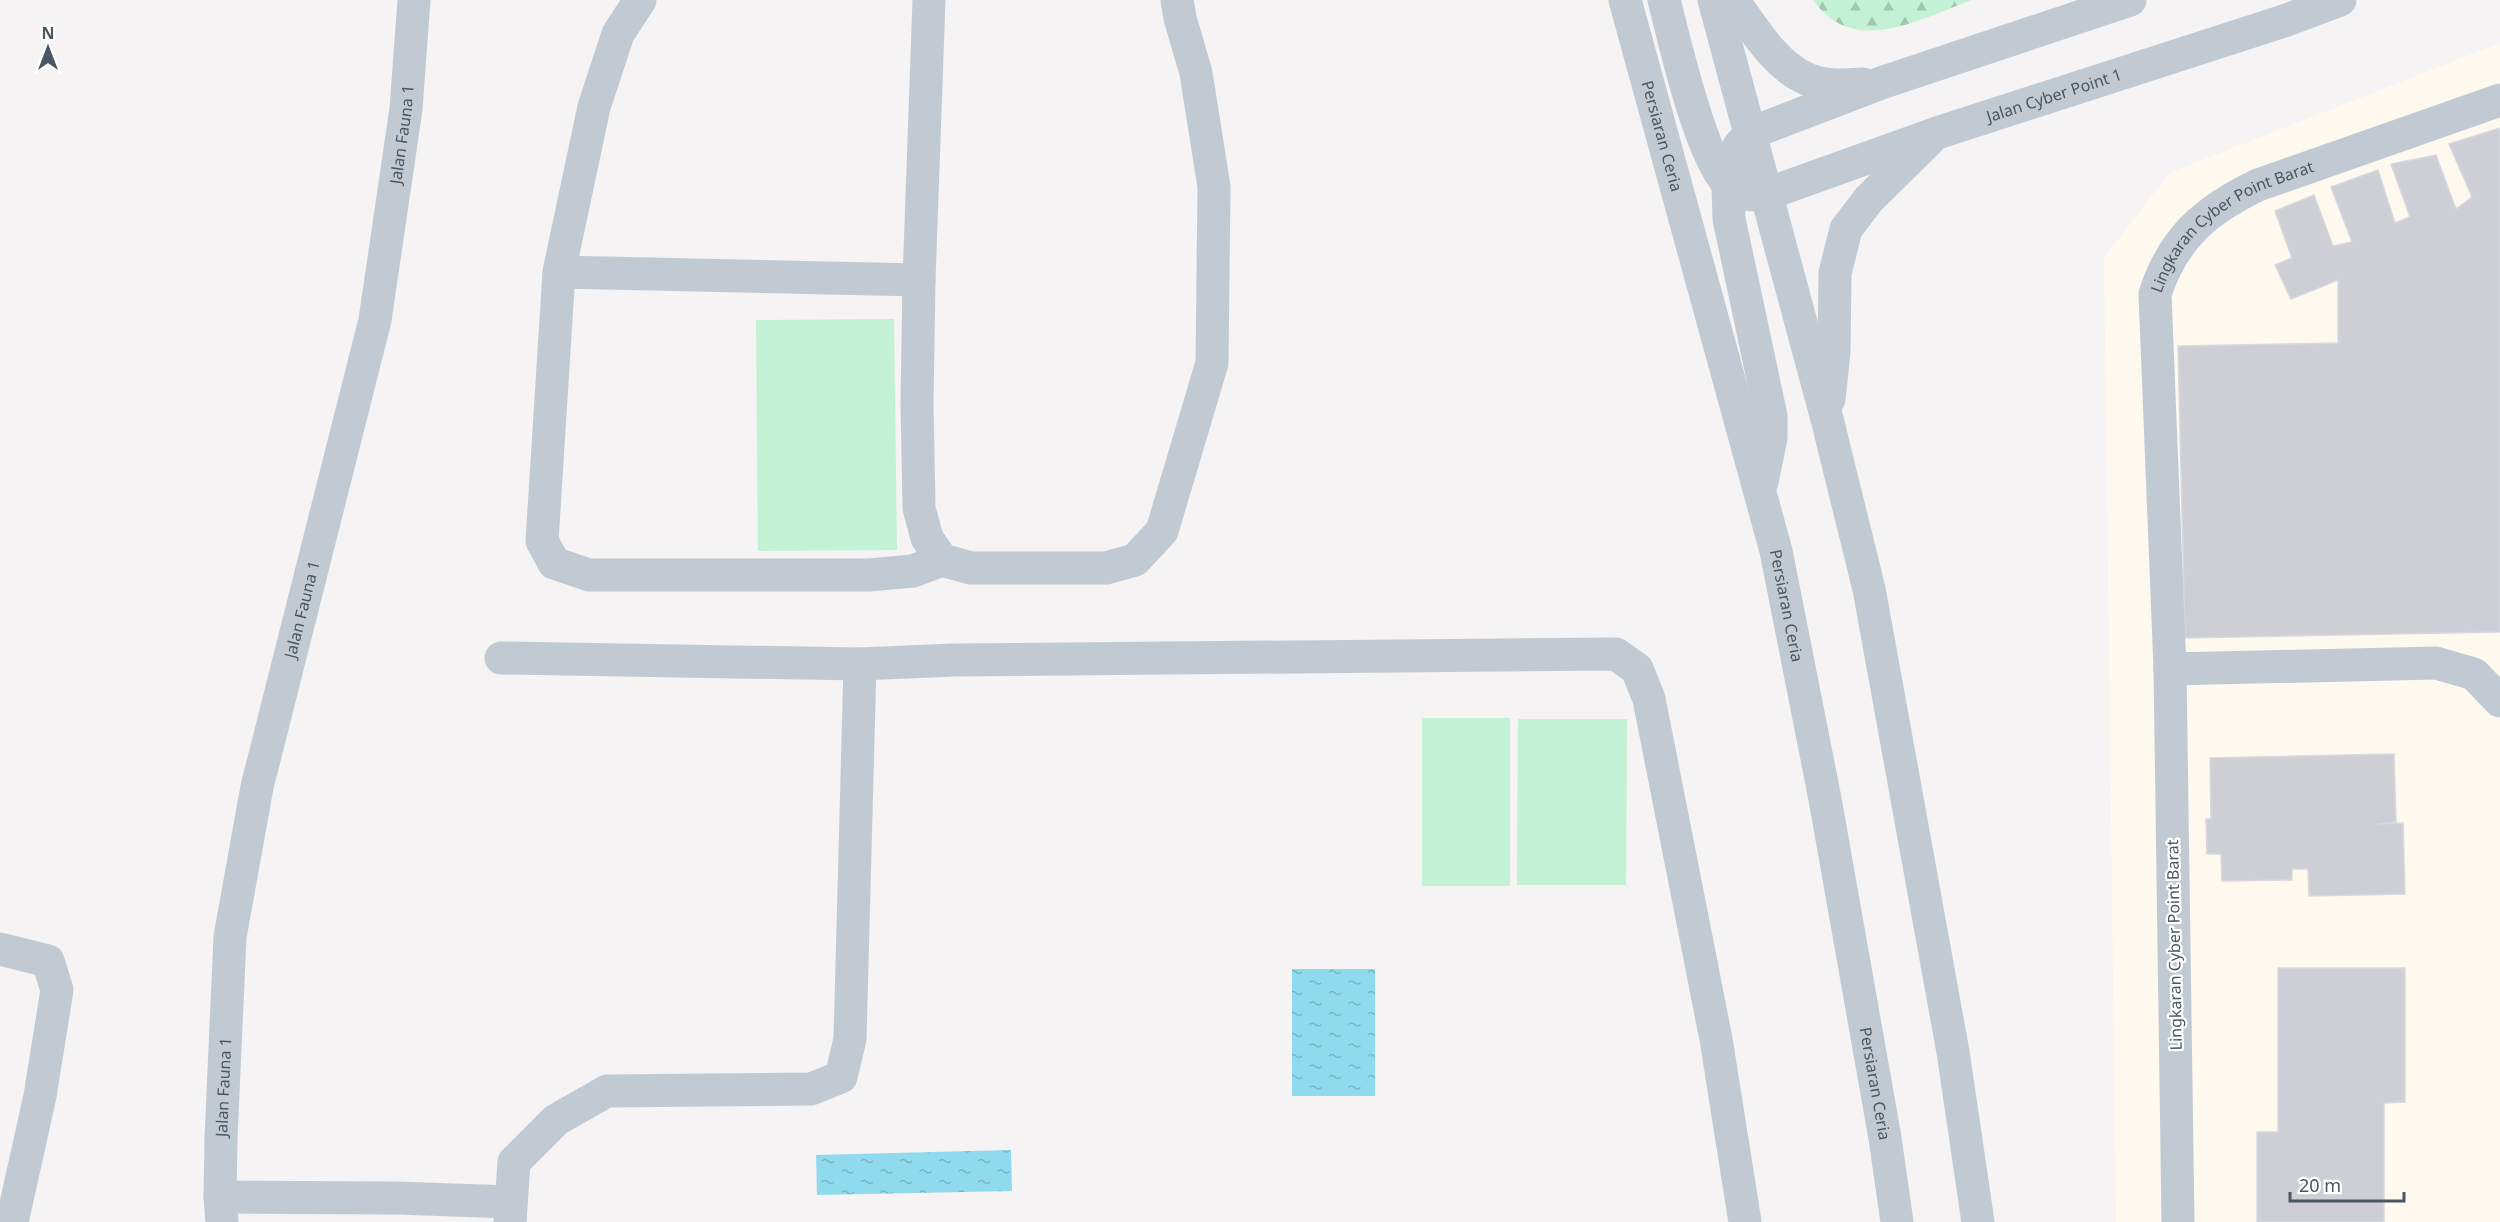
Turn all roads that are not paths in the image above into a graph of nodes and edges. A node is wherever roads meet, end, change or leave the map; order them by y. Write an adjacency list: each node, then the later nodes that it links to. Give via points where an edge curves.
1 (414, 0): 27 (street, Jalan Fauna 1, via 406,109 375,320 257,787 230,937)
2 (640, 0): 17 (street, via 618,34 594,107)
3 (929, 0): 18 (street)
4 (1177, 0): 21 (street, via 1196,73 1214,187 1212,363 1162,531 1135,560 1106,568 971,568)
5 (1625, 0): 20 (street, Persiaran Ceria)
6 (1664, 0): 15 (street, via 1692,108 1709,154)
7 (1714, 0): 13 (street)
8 (1733, 0): 11 (street, via 1779,58 1808,80 1838,85)
9 (2130, 0): 11 (street)
10 (2340, 0): 14 (street, Jalan Cyber Point 1)
11 (1881, 83): 13 (street)
12 (2500, 100): 24 (street, Lingkaran Cyber Point Barat, via 2258,185 2225,201 2183,240 2164,268 2155,294 2155,322)
13 (1751, 133): 15 (street, via 1739,146); 16 (street)
14 (1936, 133): 16 (street, Jalan Cyber Point 1); 19 (street, via 1869,199 1846,229 1835,273 1834,352)
15 (1728, 185): 16 (street, via 1743,193); 20 (street, via 1729,219 1771,416 1771,438)
16 (1767, 194): 19 (street)
17 (559, 272): 18 (street); 21 (street, via 542,541 554,563 589,575 869,575 913,571)
18 (919, 280): 21 (street, via 919,508 927,538)
19 (1827, 419): 32 (street, via 1871,601 1953,1052)
20 (1760, 489): 31 (street, Persiaran Ceria, via 1825,799)
21 (942, 560)
22 (501, 658): 23 (street)
23 (860, 664): 28 (street, via 850,1039 841,1077 811,1089 607,1091 556,1120 514,1162); 30 (street, via 1616,654 1637,669 1650,699 1716,1039)
24 (2170, 669): 25 (street, via 2436,663 2474,674); 33 (street, Lingkaran Cyber Point Barat)
25 (2500, 701)
26 (0, 949): 29 (street, via 48,961 57,990 40,1096)
27 (221, 1210): 28 (street, via 397,1198)
28 (511, 1212)
29 (12, 1222)
30 (1745, 1222)
31 (1897, 1222)
32 (1978, 1222)
33 (2178, 1222)

